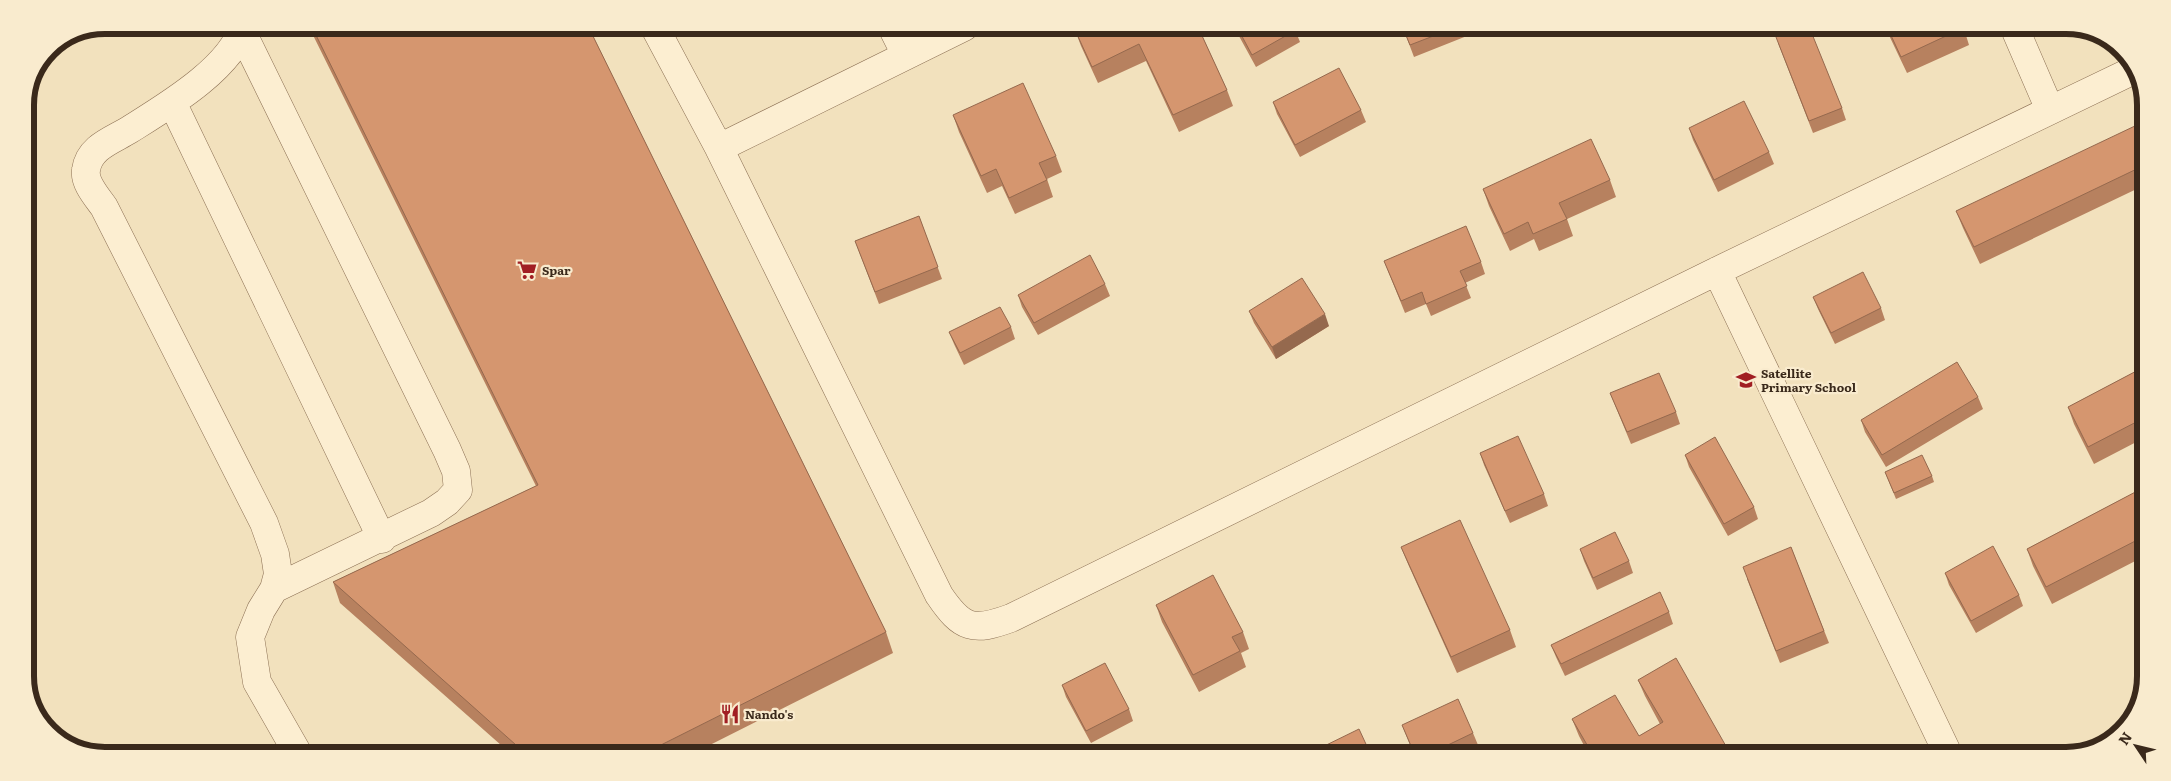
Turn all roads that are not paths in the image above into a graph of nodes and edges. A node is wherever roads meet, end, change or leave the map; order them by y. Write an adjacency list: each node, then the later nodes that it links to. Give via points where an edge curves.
1 (240, 34): 9 (street, via 228,57)
2 (244, 34): 13 (street, via 456,471 458,490 447,502)
3 (658, 34): 11 (street)
4 (895, 34): 7 (street)
5 (950, 34): 7 (street)
6 (2017, 34): 10 (street)
7 (906, 56): 11 (street)
8 (2129, 72): 10 (street)
9 (172, 102): 13 (street); 14 (street, via 94,152 85,171 264,524 278,574)
10 (2050, 110): 12 (street)
11 (718, 148): 12 (street, via 939,595 961,622 976,627 1011,618)
12 (1716, 271): 16 (street)
13 (382, 539): 14 (street)
14 (274, 590): 15 (street, via 261,610 250,638 257,682)
15 (294, 747)
16 (1945, 747)

